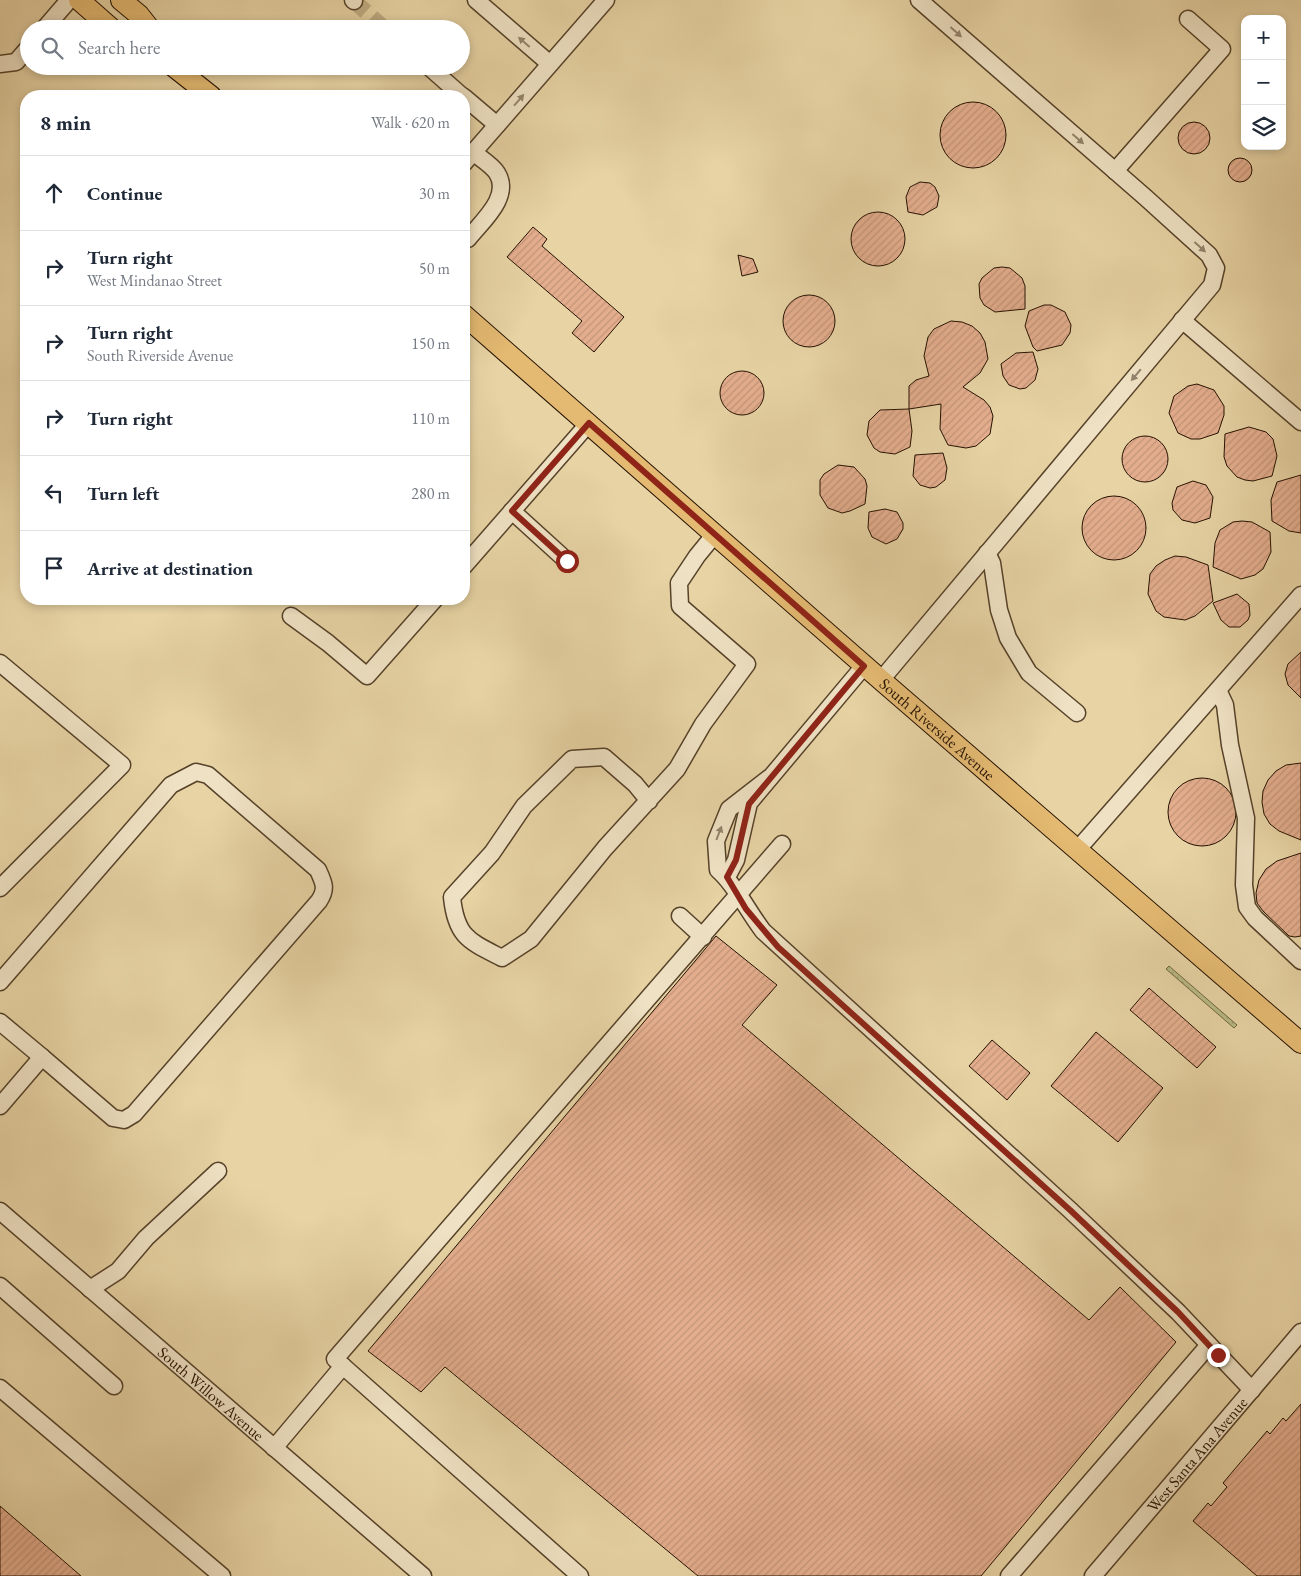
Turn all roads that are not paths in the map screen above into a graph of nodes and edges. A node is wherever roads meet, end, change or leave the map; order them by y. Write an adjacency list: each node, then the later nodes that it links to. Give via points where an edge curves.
1 (69, 0): 8 (street)
2 (79, 0): 9 (main road)
3 (121, 0): 10 (main road)
4 (476, 0): 13 (street, one-way to 4)
5 (606, 0): 13 (street)
6 (920, 0): 22 (street, one-way to 22)
7 (1188, 19): 22 (street, via 1222,49)
8 (52, 20)
9 (102, 20)
10 (143, 20)
11 (20, 57): 12 (street, via 16,62)
12 (0, 64)
13 (550, 64): 19 (street, one-way to 13)
14 (186, 75): 16 (main road)
15 (438, 75): 17 (street)
16 (204, 90)
17 (455, 90)
18 (470, 103): 19 (street)
19 (497, 125): 20 (street)
20 (470, 157)
21 (470, 159): 23 (street, via 497,173 502,191 498,202)
22 (1115, 171): 25 (street, one-way to 25, via 1209,255 1216,268 1212,284)
23 (470, 237)
24 (470, 319): 27 (main road, South Riverside Avenue)
25 (1182, 320): 26 (street); 30 (street, one-way to 30)
26 (1301, 422)
27 (589, 423): 28 (street); 29 (main road, South Riverside Avenue)
28 (512, 511): 31 (street); 32 (street)
29 (715, 534): 37 (main road, South Riverside Avenue); 42 (street, via 679,583 680,606 746,664 703,724 677,769)
30 (987, 553): 38 (street); 40 (street, via 1008,638 1029,673)
31 (470, 559)
32 (567, 561)
33 (1301, 595): 39 (street)
34 (430, 605): 35 (street, via 367,676)
35 (291, 616)
36 (0, 663): 46 (street, via 122,765)
37 (864, 666): 38 (main road, South Riverside Avenue); 41 (street)
38 (881, 680): 44 (main road, South Riverside Avenue)
39 (1218, 690): 44 (street); 50 (street, via 1225,705 1246,818 1244,885 1247,907)
40 (1077, 713)
41 (769, 778): 45 (street, via 749,804 736,860); 45 (street, one-way to 41, via 718,870 716,841 729,809)
42 (649, 801): 42 (street, via 605,848 531,939 502,958 469,941 454,920 452,897 492,853 524,806 572,758 604,758 635,784)
43 (782, 844): 47 (street)
44 (1078, 849): 53 (main road, South Riverside Avenue)
45 (727, 877): 47 (street)
46 (0, 888)
47 (738, 896): 49 (street); 61 (street, via 778,947 1070,1210)
48 (680, 916): 49 (street)
49 (703, 937): 62 (street, via 335,1359)
50 (1301, 961)
51 (0, 982): 54 (street, via 171,785 196,772 208,775 318,870 325,891 319,901 134,1114 124,1120 112,1118)
52 (0, 1022): 54 (street)
53 (1301, 1043)
54 (42, 1057): 55 (street)
55 (0, 1106)
56 (218, 1171): 59 (street, via 146,1238 118,1271)
57 (0, 1212): 59 (street, South Willow Avenue)
58 (0, 1286): 63 (street)
59 (90, 1289): 66 (street, South Willow Avenue)
60 (1301, 1332): 65 (street, West Santa Ana Avenue)
61 (1209, 1345): 65 (street); 70 (street)
62 (343, 1366): 66 (street); 69 (street)
63 (114, 1386)
64 (0, 1388): 67 (street)
65 (1252, 1390): 71 (street, West Santa Ana Avenue)
66 (274, 1448): 68 (street, South Willow Avenue)
67 (222, 1576)
68 (422, 1576)
69 (580, 1576)
70 (1009, 1576)
71 (1093, 1576)

